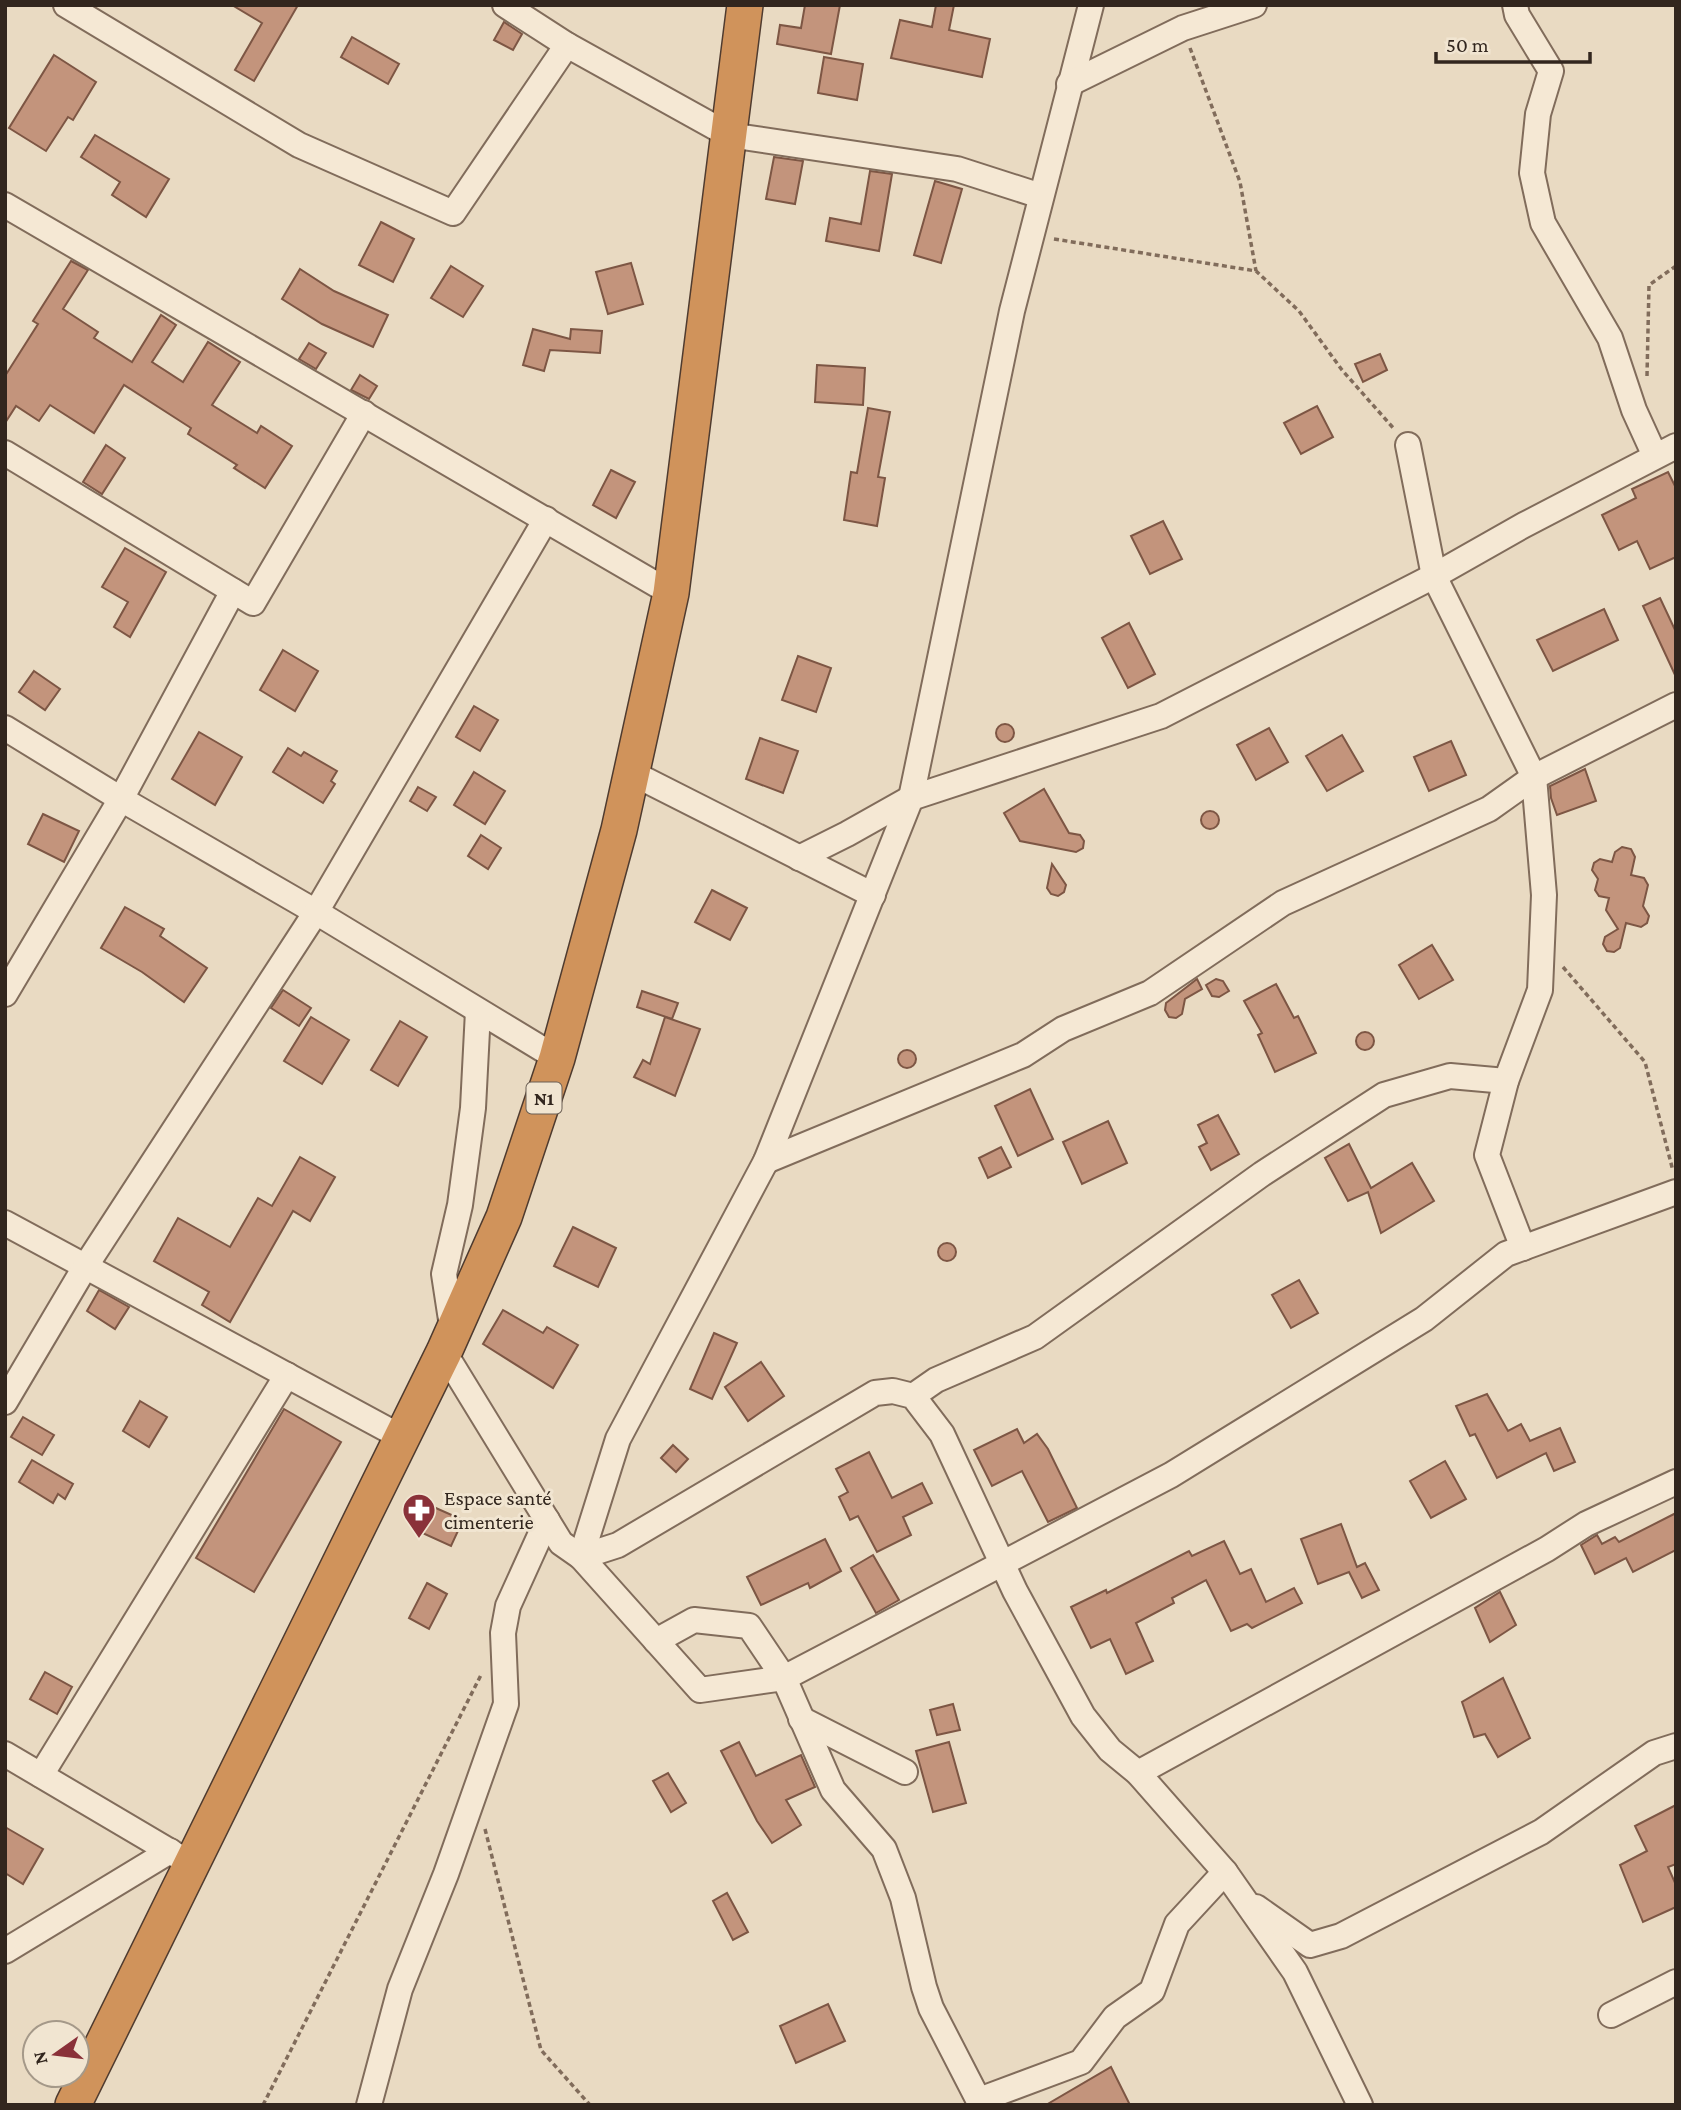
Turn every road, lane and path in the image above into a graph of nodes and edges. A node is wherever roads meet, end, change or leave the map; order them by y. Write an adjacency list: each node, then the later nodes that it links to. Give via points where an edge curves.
1 (66, 5): 8 (street, via 299,145 453,213)
2 (505, 5): 8 (street)
3 (745, 5): 10 (highway, N1)
4 (1091, 5): 9 (street)
5 (1254, 5): 7 (street)
6 (1515, 5): 16 (street, via 1551,71 1538,114 1532,173 1543,223 1610,338)
7 (1183, 28): 9 (street); 15 (path, via 1240,182)
8 (567, 45): 10 (street)
9 (1069, 84): 11 (street)
10 (729, 135): 11 (street, via 957,169); 24 (highway, N1)
11 (1041, 196): 13 (street)
12 (5, 205): 17 (street)
13 (1031, 236): 15 (path); 29 (street)
14 (1676, 266): 16 (path, via 1649,285 1647,383)
15 (1256, 271): 18 (path, via 1299,311 1342,370)
16 (1634, 410): 19 (street)
17 (364, 414): 21 (street); 23 (street, via 253,603)
18 (1408, 445): 22 (street)
19 (1665, 451): 22 (street)
20 (5, 453): 23 (street)
21 (546, 519): 24 (street); 33 (street)
22 (1434, 576): 28 (street); 29 (street, via 1161,716)
23 (233, 591): 30 (street)
24 (671, 593): 27 (highway, N1)
25 (1676, 705): 28 (street)
26 (5, 728): 30 (street)
27 (632, 773): 31 (street); 37 (highway, N1)
28 (1534, 777): 34 (street, via 1544,895); 39 (street, via 1489,809 1283,902 1150,993 1063,1029 1023,1055)
29 (911, 798): 31 (street); 32 (street)
30 (121, 799): 33 (street); 35 (street)
31 (799, 858): 32 (street)
32 (873, 895): 39 (street)
33 (316, 912): 36 (street); 44 (street)
34 (1542, 942): 38 (street, via 1540,990); 40 (path, via 1645,1062)
35 (5, 994)
36 (478, 1011): 37 (street); 45 (street, via 473,1108 460,1205 444,1274)
37 (557, 1058): 45 (highway, N1, via 504,1217)
38 (1506, 1081): 43 (street, via 1487,1154); 47 (street, via 1450,1076 1384,1096 1262,1174 1035,1337 936,1380)
39 (766, 1161): 52 (street, via 618,1438)
40 (1676, 1183)
41 (1676, 1192): 43 (street)
42 (5, 1223): 44 (street)
43 (1523, 1248): 53 (street, via 1506,1254 1424,1319 1171,1475)
44 (85, 1267): 46 (street); 48 (street)
45 (448, 1343): 49 (highway, N1); 51 (street)
46 (287, 1375): 49 (street); 62 (street)
47 (912, 1396): 52 (street, via 875,1393 618,1545); 53 (street, via 942,1434)
48 (5, 1402)
49 (402, 1438): 64 (highway, N1)
50 (1676, 1482): 61 (street, via 1586,1524)
51 (547, 1520): 52 (street, via 561,1543); 73 (street, via 508,1606 503,1633 506,1704 400,1989)
52 (581, 1557): 54 (street)
53 (1003, 1563): 56 (street); 61 (street, via 1083,1716 1110,1750)
54 (656, 1641): 56 (street, via 700,1690); 56 (street, via 694,1620 749,1626)
55 (484, 1670): 72 (path)
56 (784, 1678): 57 (street)
57 (801, 1719): 60 (street); 70 (street, via 833,1790 884,1849 903,1898 931,2008)
58 (1676, 1746): 66 (street, via 1654,1753 1541,1832 1341,1936 1310,1945)
59 (5, 1754): 62 (street)
60 (905, 1772)
61 (1138, 1773): 65 (street)
62 (41, 1775): 64 (street)
63 (485, 1829): 74 (path, via 541,2050)
64 (181, 1858): 67 (street); 71 (highway, N1)
65 (1225, 1872): 66 (street); 70 (street, via 1177,1924 1152,1991 1115,2017 1082,2062)
66 (1241, 1896): 75 (street, via 1295,1972)
67 (5, 1951)
68 (1676, 1982): 69 (street)
69 (1611, 2015)
70 (980, 2102)
71 (73, 2105)
72 (263, 2105)
73 (369, 2105)
74 (590, 2105)
75 (1360, 2105)

